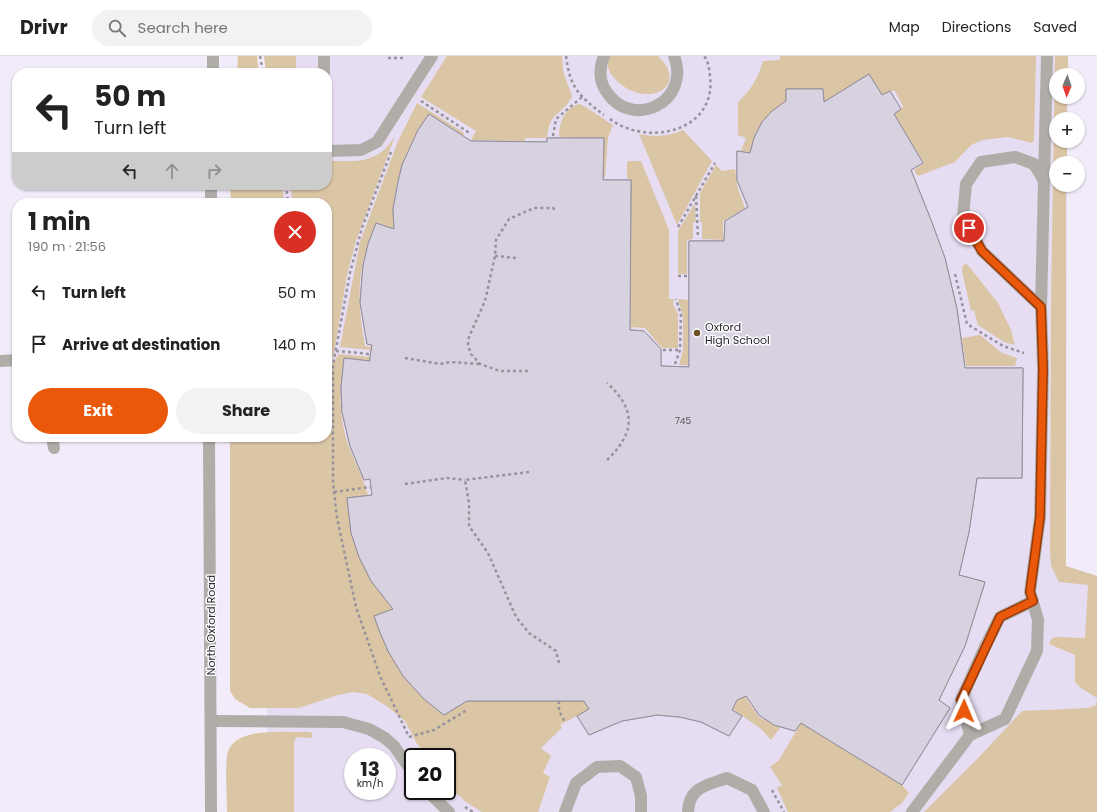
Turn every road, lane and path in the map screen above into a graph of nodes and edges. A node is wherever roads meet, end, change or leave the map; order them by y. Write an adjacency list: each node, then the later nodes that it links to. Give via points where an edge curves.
1 (213, 56): 10 (street)
2 (260, 56): 11 (path)
3 (324, 56): 12 (street)
4 (432, 56): 18 (street, via 377,142 361,150)
5 (604, 56): 6 (street, via 600,75 603,88 620,106 638,110 656,106 674,89 677,76)
6 (674, 56)
7 (1047, 56): 20 (street)
8 (388, 58): 9 (path)
9 (404, 58)
10 (213, 68)
11 (262, 68)
12 (324, 68)
13 (582, 97): 16 (path, via 556,119)
14 (416, 98): 15 (path)
15 (471, 134)
16 (553, 136)
17 (391, 150): 34 (path, via 362,228 350,273)
18 (332, 151)
19 (714, 163): 21 (path)
20 (1044, 181): 31 (street); 31 (street, via 1034,164 1015,157 981,162 966,184 962,217 982,251)
21 (696, 196): 23 (path); 24 (path)
22 (555, 210): 25 (path, via 534,208 509,219 496,240)
23 (678, 227)
24 (698, 237)
25 (494, 256): 26 (path); 40 (path, via 485,300 469,337 471,354)
26 (516, 258)
27 (956, 274): 35 (path, via 966,324 1003,346)
28 (678, 276): 29 (path)
29 (688, 276)
30 (676, 299): 33 (path, via 681,315)
31 (1041, 307): 52 (street, via 1043,369 1040,517 1030,592)
32 (664, 350): 33 (path)
33 (680, 350): 41 (path)
34 (336, 351): 36 (path); 43 (path)
35 (1024, 353)
36 (370, 354)
37 (405, 358): 40 (path, via 440,364)
38 (12, 360): 39 (street)
39 (0, 361)
40 (480, 364): 42 (path, via 500,371)
41 (675, 364)
42 (528, 371)
43 (333, 380): 51 (path)
44 (607, 383): 46 (path, via 617,392 628,411 629,427 619,448)
45 (209, 442): 56 (street, North Oxford Road)
46 (607, 460)
47 (529, 472): 48 (path)
48 (465, 480): 49 (path, via 447,478); 53 (path, via 469,526 488,553 516,617 529,633 556,651)
49 (405, 484)
50 (370, 487): 51 (path)
51 (334, 492): 59 (path, via 356,607 380,676)
52 (1033, 601): 58 (street, via 1038,620 1037,651 1005,719); 58 (street, via 1000,617 984,649 961,700)
53 (559, 663)
54 (559, 701): 57 (path)
55 (467, 710): 59 (path, via 434,730)
56 (212, 721): 61 (street, via 343,722 369,729 385,738); 64 (street, North Oxford Road)
57 (565, 722)
58 (970, 735): 71 (street)
59 (409, 738): 60 (path)
60 (413, 744)
61 (404, 760)
62 (772, 790): 70 (path)
63 (436, 800): 65 (street)
64 (211, 812)
65 (449, 812)
66 (565, 812): 67 (street, via 576,782 597,767 620,766 636,777 641,796)
67 (641, 812)
68 (688, 812): 69 (street, via 689,801 700,787 727,778 752,790)
69 (764, 812)
70 (784, 812)
71 (912, 812)

